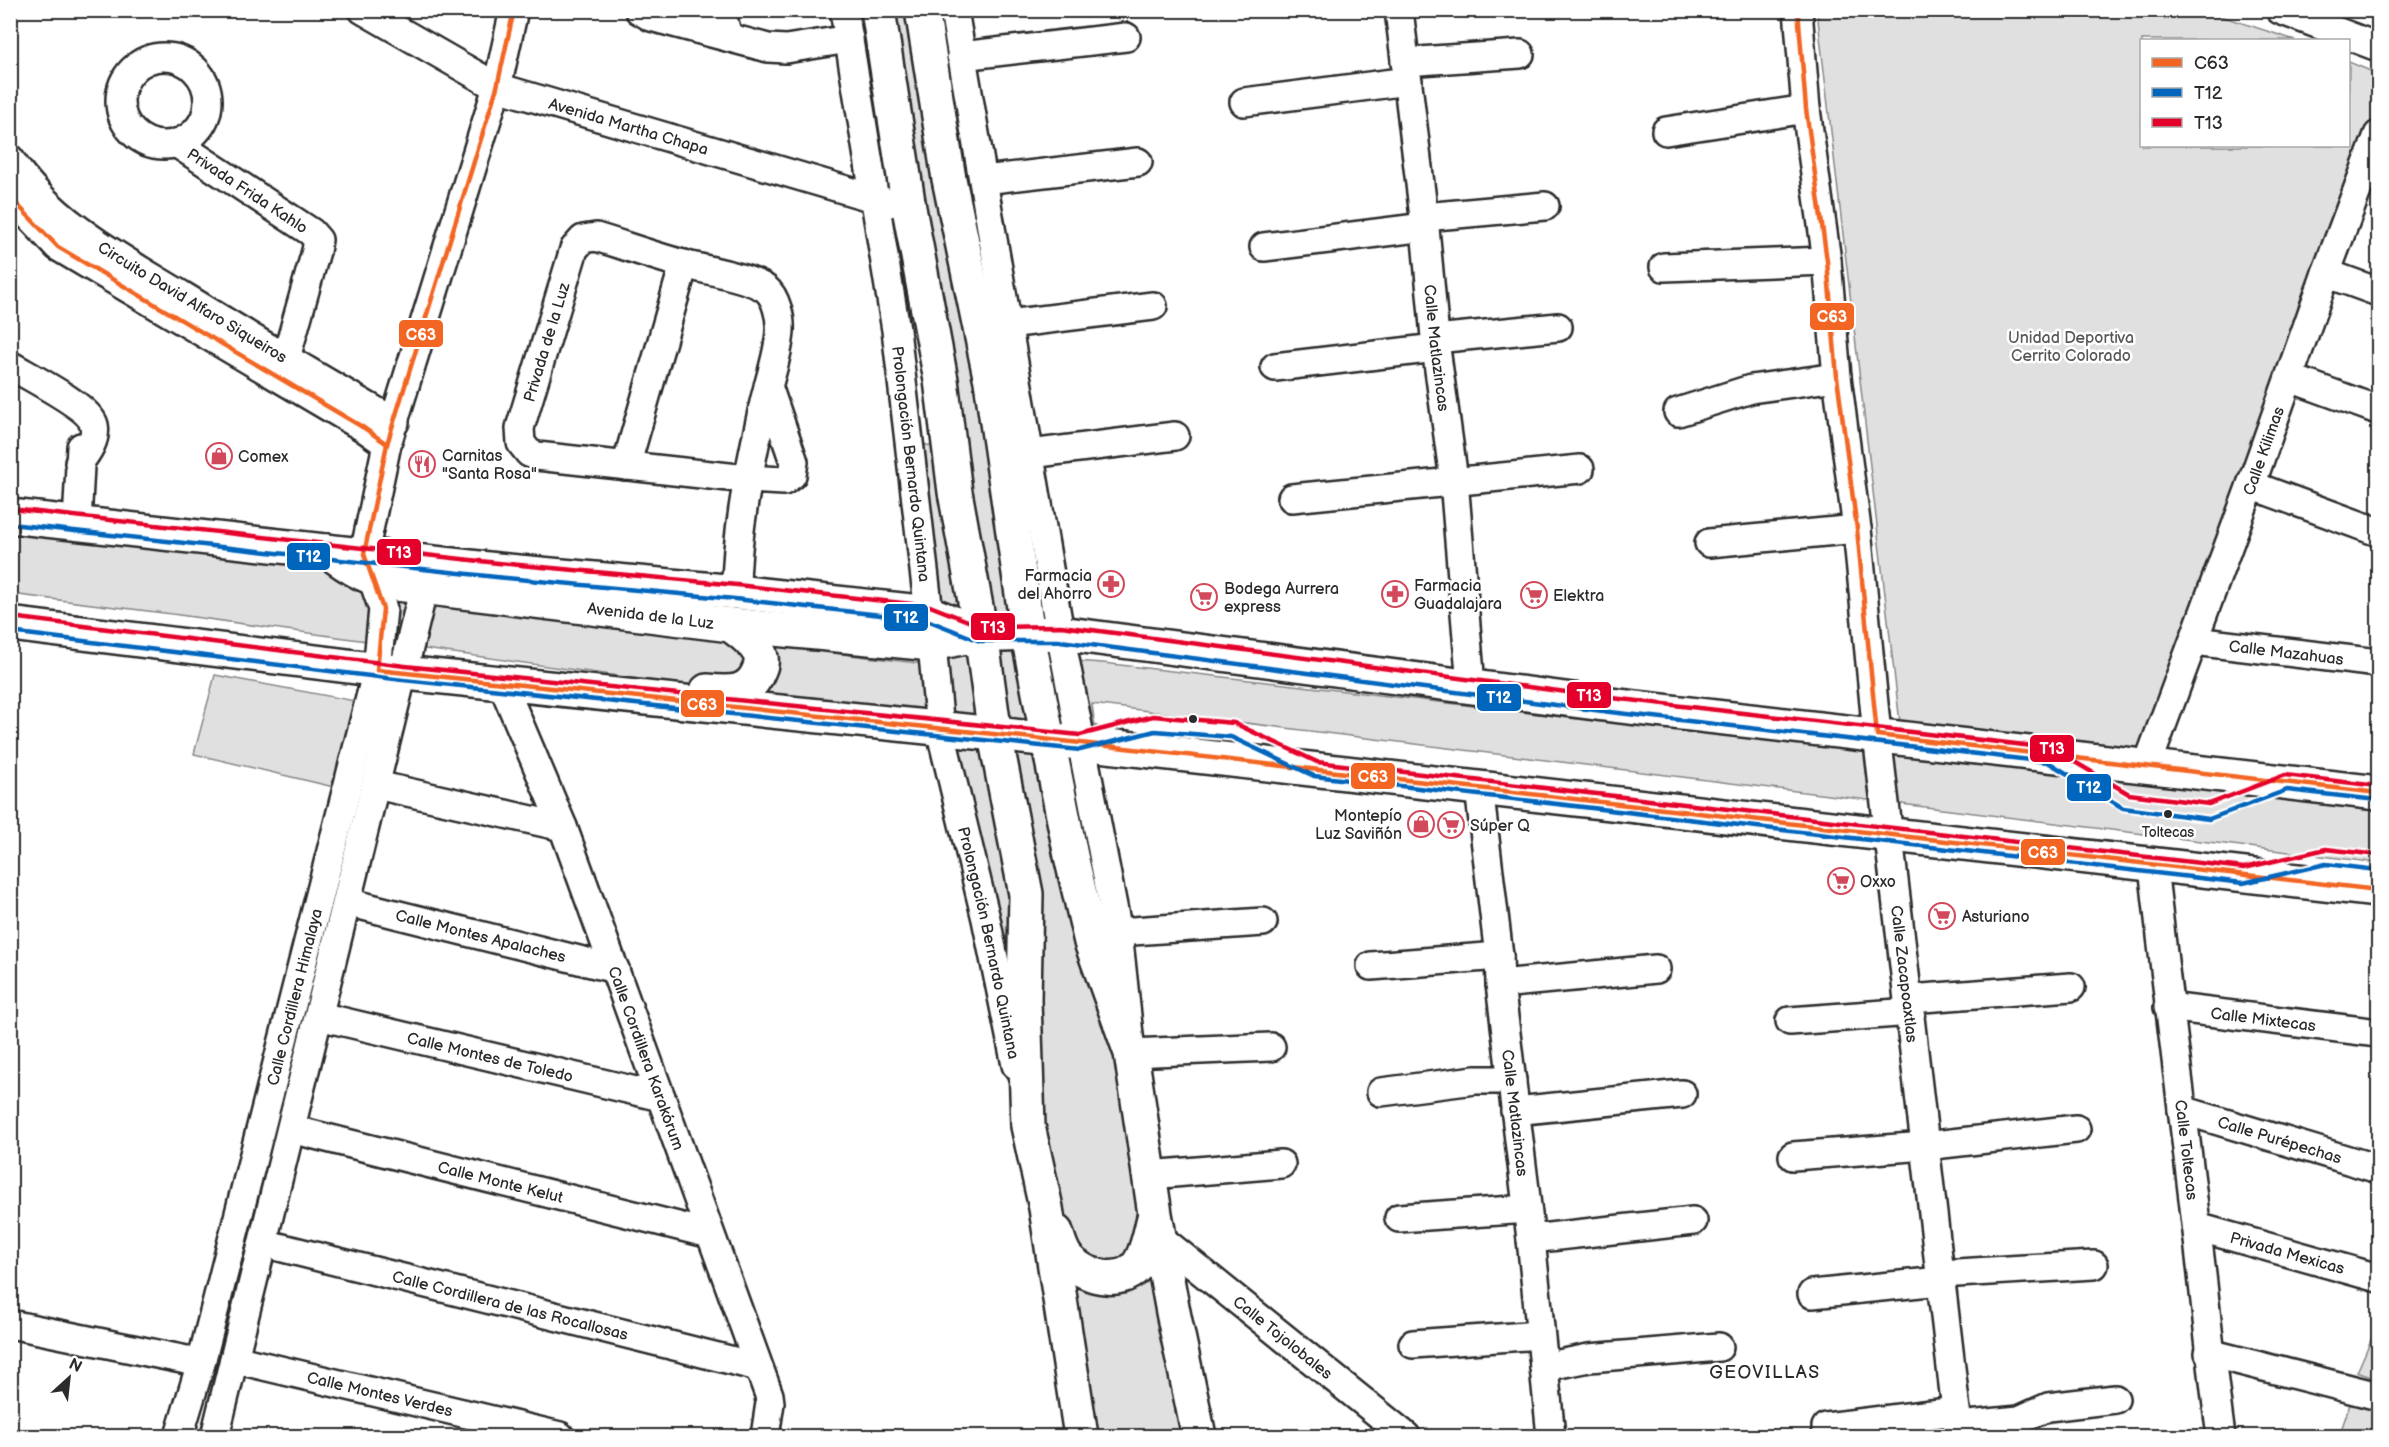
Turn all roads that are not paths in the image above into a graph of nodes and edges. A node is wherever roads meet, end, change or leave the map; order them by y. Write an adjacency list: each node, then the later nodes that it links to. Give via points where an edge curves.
1 (363, 10): 19 (street, Avenida Martha Chapa)
2 (514, 10): 19 (street)
3 (639, 10): 12 (street, via 651,17)
4 (721, 10): 12 (street)
5 (844, 10): 14 (street, Prolongación Bernardo Quintana)
6 (878, 10): 32 (main road, Prolongación Bernardo Quintana)
7 (922, 10): 73 (main road, via 949,179)
8 (954, 10): 17 (street)
9 (1399, 10): 18 (street, Calle Matlazincas)
10 (1798, 10): 21 (street, Calle Zacapoaxtlas)
11 (2280, 10): 15 (street)
12 (728, 37): 14 (street, via 777,49)
13 (1126, 37): 17 (street)
14 (849, 39): 30 (street, Prolongación Bernardo Quintana)
15 (2379, 47)
16 (1520, 54): 18 (street)
17 (961, 56): 28 (street)
18 (1407, 71): 20 (street); 33 (street, Calle Matlazincas)
19 (497, 87): 30 (street, Avenida Martha Chapa); 52 (street)
20 (1244, 102)
21 (1806, 109): 22 (street); 35 (street, Calle Zacapoaxtlas)
22 (1666, 131)
23 (2379, 135): 27 (street, Calle Kilimas)
24 (176, 143): 46 (street, Privada Frida Kahlo, via 318,240)
25 (10, 159): 46 (street, Circuito David Alfaro Siqueiros, via 83,235)
26 (1138, 162): 28 (street)
27 (2373, 167): 38 (street, Calle Kilimas)
28 (984, 180): 41 (street)
29 (10, 196): 46 (street, Circuito David Alfaro Siqueiros, via 58,247)
30 (875, 199): 32 (street, Avenida Martha Chapa); 71 (street, Prolongación Bernardo Quintana, via 896,330)
31 (1545, 206): 33 (street)
32 (909, 208): 72 (main road, Prolongación Bernardo Quintana)
33 (1424, 222): 34 (street); 43 (street, Calle Matlazincas)
34 (1264, 247)
35 (1827, 261): 37 (street); 47 (street, Calle Zacapoaxtlas)
36 (684, 264): 49 (street, Privada de la Luz, via 767,289 774,300 780,331); 55 (street); 55 (street, Privada de la Luz, via 596,237 577,243 520,428 521,443 537,456)
37 (1664, 267)
38 (2326, 273): 39 (street); 48 (street, Calle Kilimas)
39 (2379, 292)
40 (1153, 306): 41 (street)
41 (1008, 324): 54 (street)
42 (1558, 327): 43 (street)
43 (1436, 344): 45 (street); 58 (street, Calle Matlazincas)
44 (10, 365): 62 (street, via 79,407)
45 (1275, 367)
46 (283, 369): 52 (street, Circuito David Alfaro Siqueiros, via 364,428)
47 (1837, 377): 51 (street, via 1751,389); 63 (street, Calle Zacapoaxtlas)
48 (2290, 378): 50 (street); 59 (street, Calle Kilimas)
49 (768, 386): 57 (street, Privada de la Luz); 57 (street, Privada de la Luz, via 794,462 792,475 784,481)
50 (2379, 410)
51 (1678, 412)
52 (391, 433): 66 (street)
53 (1175, 436): 54 (street)
54 (1030, 454): 73 (street)
55 (626, 466): 57 (street, Privada de la Luz)
56 (1580, 469): 58 (street)
57 (747, 479): 68 (street, Privada de la Luz)
58 (1454, 480): 60 (street); 78 (street, Calle Matlazincas)
59 (2251, 485): 64 (street); 74 (street, Calle Kilimas)
60 (1292, 498)
61 (10, 516): 62 (main road, Avenida de la Luz)
62 (77, 523): 66 (main road, Avenida de la Luz, via 328,551)
63 (1857, 529): 65 (street); 82 (street, Calle Zacapoaxtlas)
64 (2379, 532)
65 (1709, 543)
66 (369, 567): 67 (main road, Avenida de la Luz); 68 (main road, Avenida de la Luz, via 497,570); 76 (street, Calle Cordillera Himalaya, via 383,609)
67 (424, 587): 70 (main road, Avenida de la Luz); 76 (street, Calle Cordillera Himalaya)
68 (736, 592): 71 (main road, Avenida de la Luz)
69 (10, 624): 76 (main road)
70 (731, 625): 71 (main road, Avenida de la Luz); 79 (main road, via 755,645 762,663 755,679 739,692 596,680)
71 (931, 628): 72 (main road, Avenida de la Luz); 80 (street, Prolongación Bernardo Quintana)
72 (981, 634): 73 (main road, Avenida de la Luz); 81 (main road, Prolongación Bernardo Quintana)
73 (1044, 634): 78 (main road, Avenida de la Luz); 83 (main road); 84 (street)
74 (2194, 641): 75 (street, Calle Mazahuas); 85 (street, Calle Kilimas)
75 (2379, 663)
76 (390, 671): 77 (main road); 86 (street, Calle Cordillera Himalaya); 142 (street, Calle Cordillera Himalaya)
77 (502, 683): 79 (main road); 89 (street, Calle Cordillera Karakórum)
78 (1472, 686): 82 (main road, Avenida de la Luz)
79 (553, 688): 80 (main road)
80 (940, 729): 81 (main road); 115 (street, Prolongación Bernardo Quintana, via 986,919)
81 (995, 735): 83 (main road); 115 (main road, Prolongación Bernardo Quintana, via 1026,894)
82 (1877, 735): 85 (main road, Avenida de la Luz); 90 (street, Calle Zacapoaxtlas)
83 (1048, 740): 84 (main road); 108 (main road, via 1091,942)
84 (1081, 743): 87 (main road); 95 (street)
85 (2147, 766): 88 (main road, Avenida de la Luz)
86 (376, 785): 89 (street); 93 (street, Calle Cordillera Himalaya)
87 (1479, 788): 90 (main road); 96 (street, Calle Matlazincas)
88 (2379, 793)
89 (563, 826): 98 (street, Calle Cordillera Karakórum)
90 (1890, 835): 91 (main road); 102 (street, Calle Zacapoaxtlas)
91 (2153, 866): 92 (main road); 103 (street, Calle Toltecas)
92 (2379, 890)
93 (347, 902): 98 (street, Calle Montes Apalaches); 104 (street, Calle Cordillera Himalaya)
94 (1263, 922): 95 (street)
95 (1118, 932): 108 (street)
96 (1499, 956): 97 (street); 100 (street, Calle Matlazincas)
97 (1371, 966)
98 (615, 969): 112 (street, Calle Cordillera Karakórum)
99 (1656, 969): 100 (street)
100 (1500, 984): 109 (street, Calle Matlazincas)
101 (2071, 987): 102 (street)
102 (1910, 1005): 105 (street); 118 (street, Calle Zacapoaxtlas)
103 (2168, 1007): 106 (street, Calle Mixtecas); 113 (street, Calle Toltecas)
104 (319, 1016): 112 (street, Calle Montes de Toledo); 116 (street, Calle Cordillera Himalaya)
105 (1790, 1021)
106 (2372, 1036)
107 (1271, 1047): 108 (street)
108 (1131, 1053): 122 (main road)
109 (1512, 1080): 110 (street, via 1475,1080); 114 (street, Calle Matlazincas)
110 (1381, 1092)
111 (1682, 1094): 114 (street)
112 (661, 1097): 129 (street, Calle Cordillera Karakórum)
113 (2182, 1110): 121 (street, Calle Purépechas); 128 (street, Calle Toltecas)
114 (1515, 1111): 124 (street, Calle Matlazincas)
115 (1028, 1126): 123 (main road, Prolongación Bernardo Quintana)
116 (291, 1129): 129 (street, Calle Monte Kelut); 131 (street, Calle Cordillera Himalaya)
117 (2076, 1129): 118 (street)
118 (1925, 1146): 119 (street); 133 (street, Calle Zacapoaxtlas)
119 (1793, 1156)
120 (1281, 1164): 122 (street)
121 (2379, 1169)
122 (1150, 1175): 127 (main road)
123 (1046, 1208): 127 (main road, via 1069,1260 1083,1271 1113,1279 1130,1272 1141,1260); 154 (main road, Prolongación Bernardo Quintana)
124 (1527, 1209): 125 (street); 130 (street, Calle Matlazincas)
125 (1399, 1218)
126 (1694, 1221): 130 (street)
127 (1157, 1226): 149 (street, Calle Tojolobales); 155 (main road)
128 (2197, 1227): 134 (street, Privada Mexicas); 140 (street, Calle Toltecas)
129 (710, 1234): 143 (street, Calle Cordillera Karakórum)
130 (1531, 1239): 137 (street, Calle Matlazincas)
131 (263, 1243): 141 (street, Calle Cordillera Himalaya); 143 (street, Calle Cordillera de las Rocallosas)
132 (2094, 1265): 133 (street)
133 (1940, 1277): 135 (street); 147 (street, Calle Zacapoaxtlas)
134 (2379, 1278)
135 (1812, 1294)
136 (10, 1324): 142 (street)
137 (1540, 1335): 138 (street); 144 (street, Calle Matlazincas)
138 (1413, 1344)
139 (1719, 1347): 144 (street, via 1589,1358)
140 (2209, 1353): 145 (street); 157 (street, Calle Toltecas)
141 (234, 1359): 151 (street, Calle Cordillera Himalaya); 152 (street, Calle Montes Verdes)
142 (201, 1363): 150 (street, Calle Cordillera Himalaya)
143 (758, 1366): 153 (street, Calle Cordillera Karakórum, via 770,1403)
144 (1544, 1368): 156 (street, Calle Matlazincas)
145 (2379, 1396)
146 (2115, 1399): 147 (street, via 2048,1407 2019,1420)
147 (1958, 1424): 148 (street)
148 (1826, 1427)
149 (1402, 1435)
150 (179, 1437)
151 (215, 1437)
152 (561, 1437)
153 (765, 1437)
154 (1081, 1437)
155 (1199, 1437)
156 (1551, 1437)
157 (2222, 1437)

